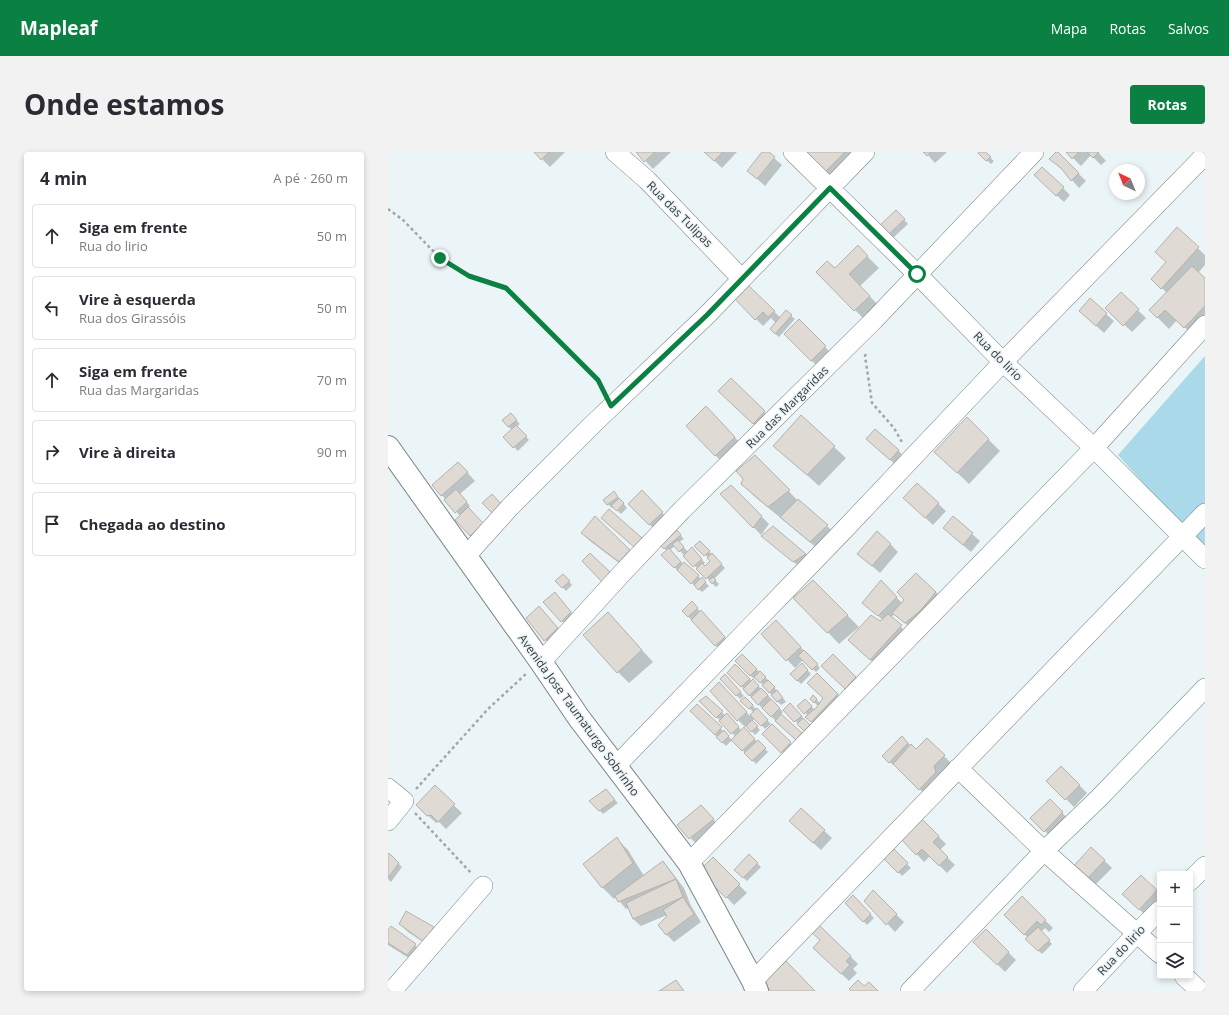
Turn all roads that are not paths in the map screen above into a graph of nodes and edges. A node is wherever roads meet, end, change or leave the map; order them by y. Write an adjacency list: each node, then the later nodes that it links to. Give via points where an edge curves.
1 (615, 152): 8 (street, Rua das Tulipas, via 647,180)
2 (793, 152): 6 (street, Rua do lirio)
3 (865, 152): 6 (street)
4 (1034, 152): 7 (street, Rua das Margaridas)
5 (1205, 155): 10 (street)
6 (830, 188): 7 (street, Rua do lirio); 8 (street)
7 (917, 274): 10 (street, Rua do lirio); 17 (street, Rua das Margaridas, via 646,548)
8 (742, 279): 15 (street, via 510,507)
9 (1205, 325): 12 (street)
10 (1003, 362): 12 (street, Rua do lirio); 19 (street)
11 (388, 447): 15 (street, Avenida Jose Taumaturgo Sobrinho)
12 (1094, 448): 14 (street, Rua do lirio); 24 (street)
13 (1205, 513): 14 (street)
14 (1182, 536): 16 (street, Rua do lirio); 20 (street)
15 (466, 556): 17 (street, Avenida Jose Taumaturgo Sobrinho)
16 (1205, 559)
17 (541, 662): 19 (street, Avenida Jose Taumaturgo Sobrinho)
18 (1205, 688): 23 (street)
19 (615, 767): 24 (street, Avenida Jose Taumaturgo Sobrinho)
20 (958, 768): 23 (street); 32 (street)
21 (388, 788): 22 (street, via 404,801)
22 (388, 821)
23 (1044, 851): 29 (street); 34 (street)
24 (689, 863): 32 (street, Avenida Jose Taumaturgo Sobrinho)
25 (1205, 866): 26 (street)
26 (1193, 878)
27 (483, 886): 33 (street)
28 (1157, 913): 29 (street, Rua do lirio)
29 (1137, 933): 30 (street); 35 (street, Rua do lirio)
30 (1157, 951)
31 (1187, 979): 36 (street)
32 (755, 986)
33 (392, 991)
34 (910, 991)
35 (1083, 991)
36 (1200, 991)

